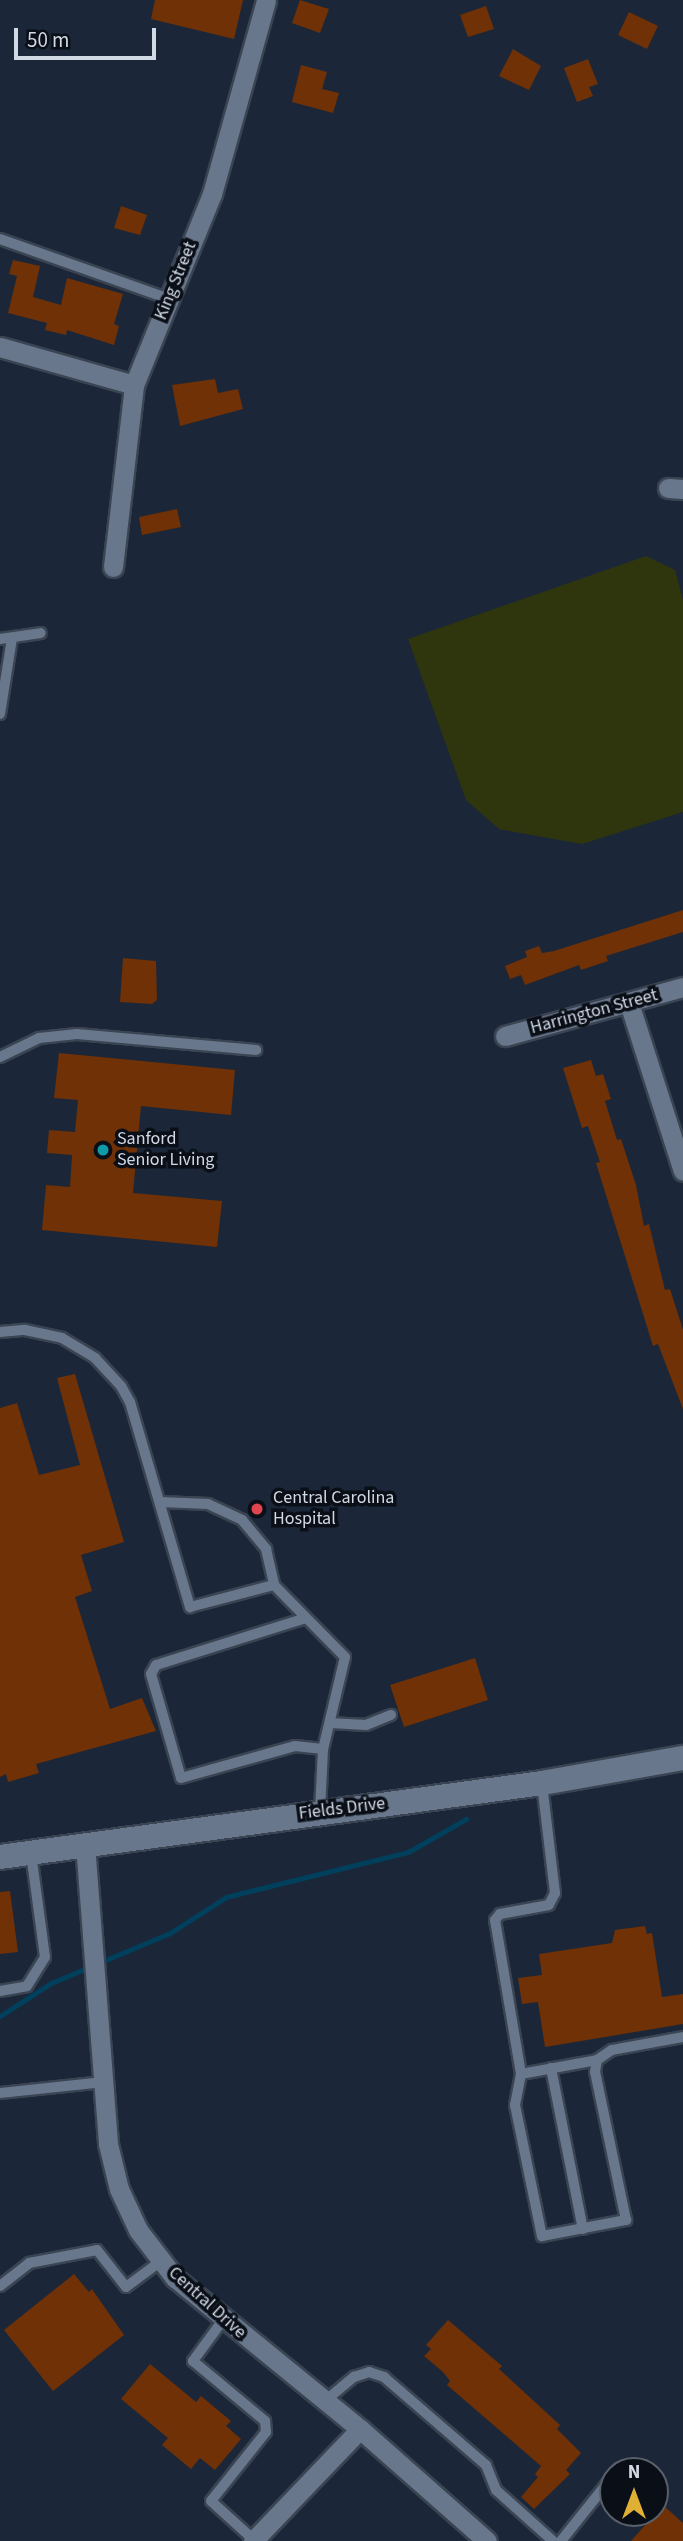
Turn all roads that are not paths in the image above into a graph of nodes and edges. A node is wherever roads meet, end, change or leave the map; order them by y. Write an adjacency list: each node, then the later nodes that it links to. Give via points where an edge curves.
1 (266, 0): 3 (street, King Street, via 212,194)
2 (0, 239): 3 (lane)
3 (169, 299): 5 (street, King Street)
4 (0, 347): 5 (street)
5 (134, 385): 6 (street, King Street)
6 (113, 567)
7 (41, 633): 8 (lane)
8 (12, 638): 9 (lane); 10 (lane)
9 (0, 639)
10 (0, 714)
11 (683, 987): 12 (street, Harrington Street)
12 (629, 1003): 13 (street, Harrington Street); 16 (street)
13 (505, 1036)
14 (256, 1050): 15 (lane, via 77,1034 39,1038)
15 (0, 1057)
16 (683, 1171)
17 (0, 1332): 18 (lane, via 25,1330 62,1338 109,1371 130,1402)
18 (161, 1502): 19 (lane, via 208,1504 242,1520 266,1549); 19 (lane, via 190,1607)
19 (274, 1585): 20 (lane)
20 (306, 1618): 22 (lane, via 345,1657); 23 (lane, via 156,1665 151,1674 181,1778 295,1746)
21 (391, 1714): 22 (lane, via 366,1725)
22 (330, 1723): 23 (lane)
23 (323, 1749): 26 (lane)
24 (683, 1758): 25 (street, Fields Drive)
25 (542, 1783): 26 (street, Fields Drive); 34 (lane, via 555,1893 549,1905 500,1914 495,1920)
26 (320, 1811): 27 (street, Fields Drive)
27 (85, 1844): 28 (street, Fields Drive); 35 (street, Central Drive)
28 (31, 1853): 29 (street, Fields Drive); 30 (lane, via 45,1957 27,1986)
29 (0, 1857)
30 (0, 1991)
31 (683, 2037): 32 (lane, via 612,2050)
32 (597, 2060): 33 (lane); 37 (lane, via 595,2072 626,2220)
33 (551, 2068): 34 (lane); 37 (lane)
34 (521, 2074): 37 (lane, via 515,2105 542,2236)
35 (103, 2082): 36 (lane); 38 (street, Central Drive, via 113,2169 127,2211)
36 (0, 2093)
37 (583, 2229)
38 (161, 2261): 39 (lane, via 126,2287 97,2250 29,2263); 40 (street, Central Drive)
39 (0, 2286)
40 (223, 2320): 41 (street, Central Drive); 44 (lane, via 193,2361 265,2421 266,2432 211,2501)
41 (325, 2401): 42 (street, Central Drive); 46 (lane, via 354,2377 369,2372 384,2377 486,2465 496,2490)
42 (360, 2429): 44 (street); 45 (street, Central Drive)
43 (599, 2494): 47 (lane)
44 (253, 2541)
45 (486, 2541)
46 (553, 2541)
47 (561, 2541)

